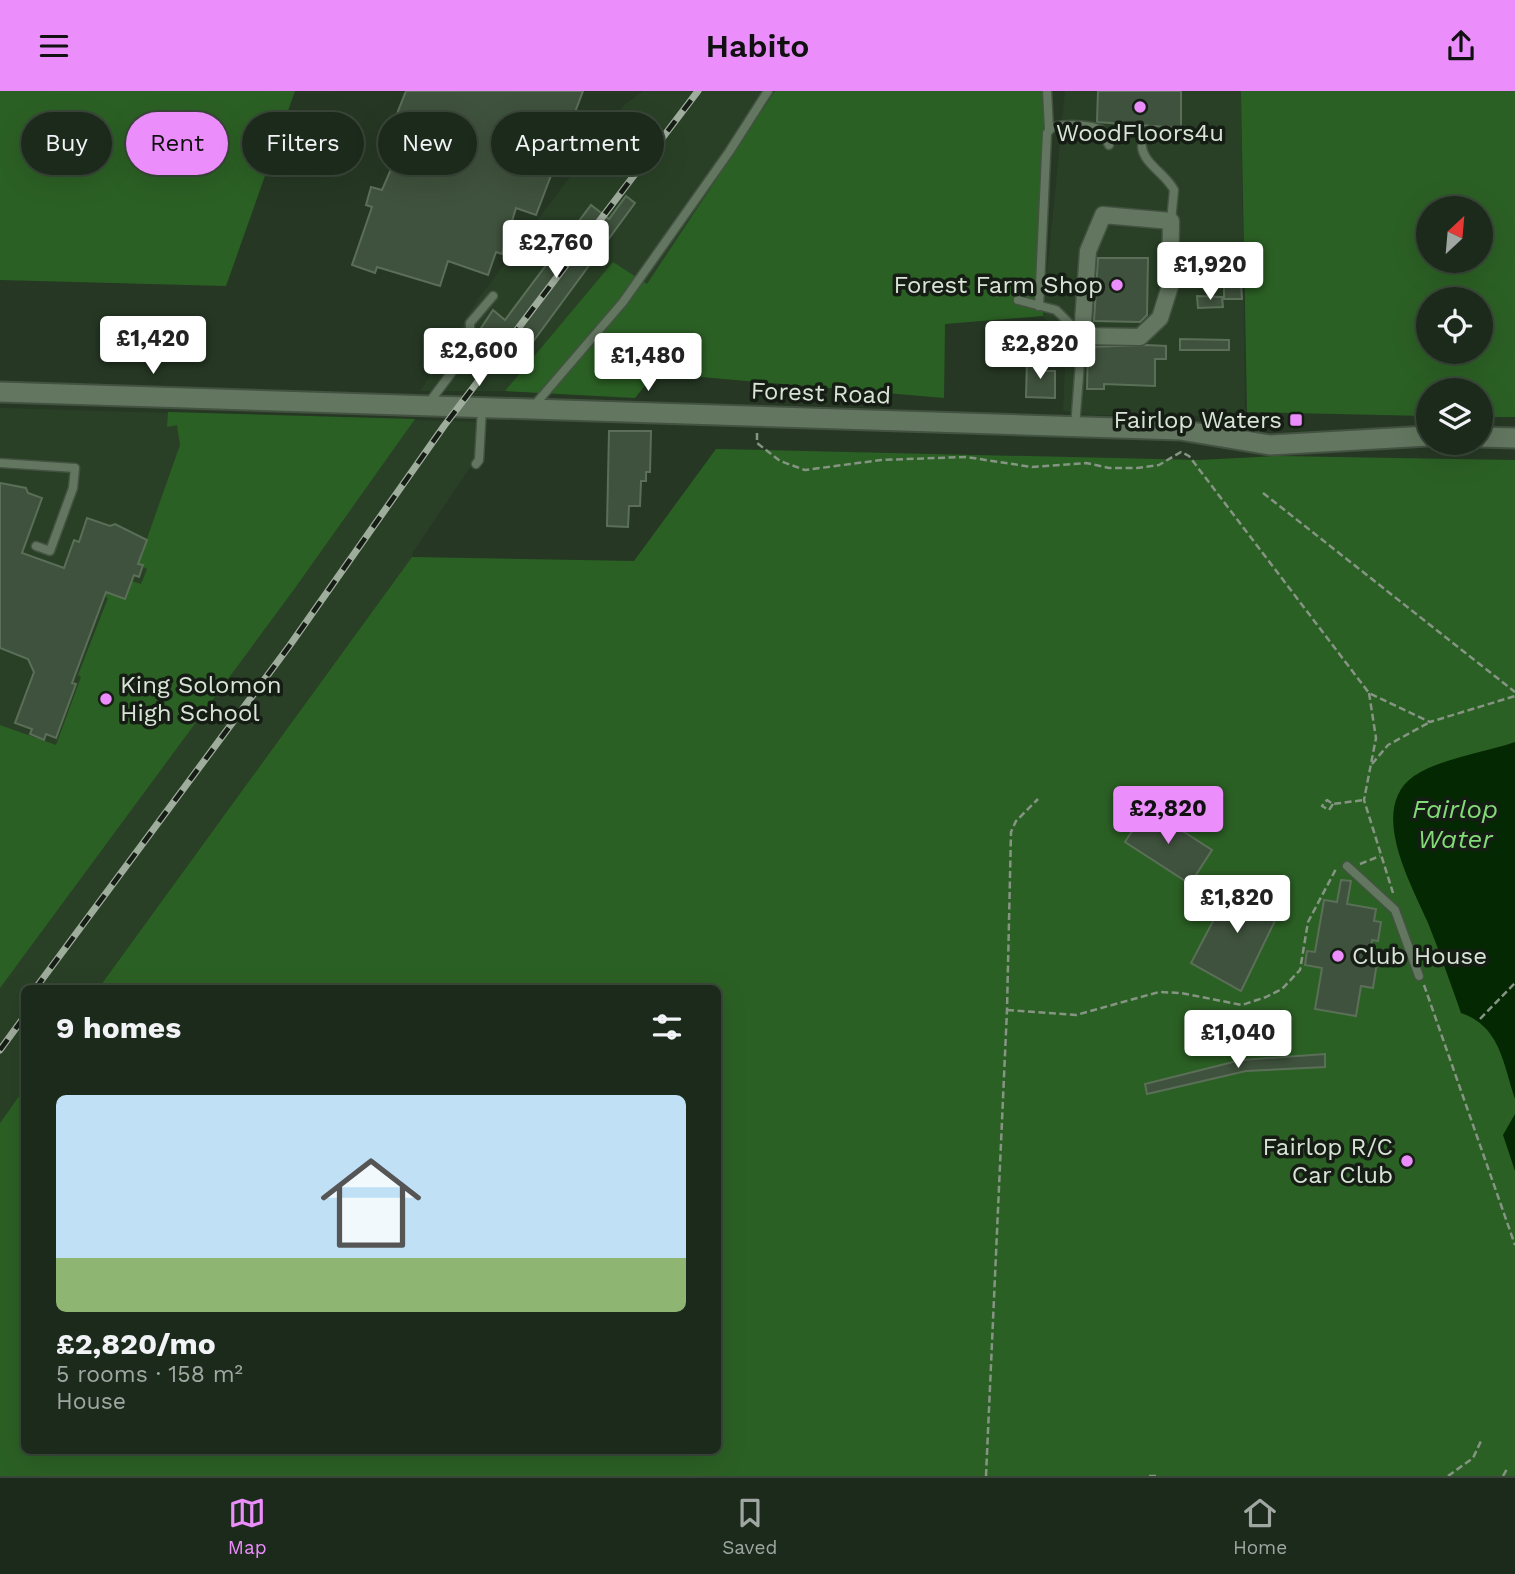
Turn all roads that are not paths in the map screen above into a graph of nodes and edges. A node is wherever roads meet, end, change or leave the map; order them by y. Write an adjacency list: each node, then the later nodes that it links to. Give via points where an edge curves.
1 (768, 91): 14 (lane, via 623,302)
2 (1047, 91): 3 (lane)
3 (1049, 130): 4 (lane, via 1060,125 1089,126 1100,129); 9 (lane)
4 (1109, 145)
5 (1142, 147): 6 (lane, via 1146,159 1174,190)
6 (1171, 221): 10 (street, via 1170,286 1160,318 1140,337); 10 (street, via 1103,215 1088,251)
7 (493, 296): 12 (lane, via 470,323 470,348)
8 (1018, 300): 9 (lane)
9 (1039, 306): 10 (lane, via 1056,310)
10 (1082, 336): 15 (lane)
11 (0, 392): 12 (street, Forest Road)
12 (426, 407): 13 (street, Forest Road)
13 (482, 408): 14 (street, Forest Road); 20 (lane)
14 (531, 410): 15 (street, Forest Road)
15 (1075, 427): 16 (street, Forest Road, via 1180,430 1270,445)
16 (1416, 437)
17 (1493, 437): 18 (street)
18 (1515, 437)
19 (0, 463): 21 (lane, via 75,468 73,488 50,551)
20 (476, 464)
21 (36, 545)
22 (1347, 866): 23 (lane, via 1395,910)
23 (1419, 976)

